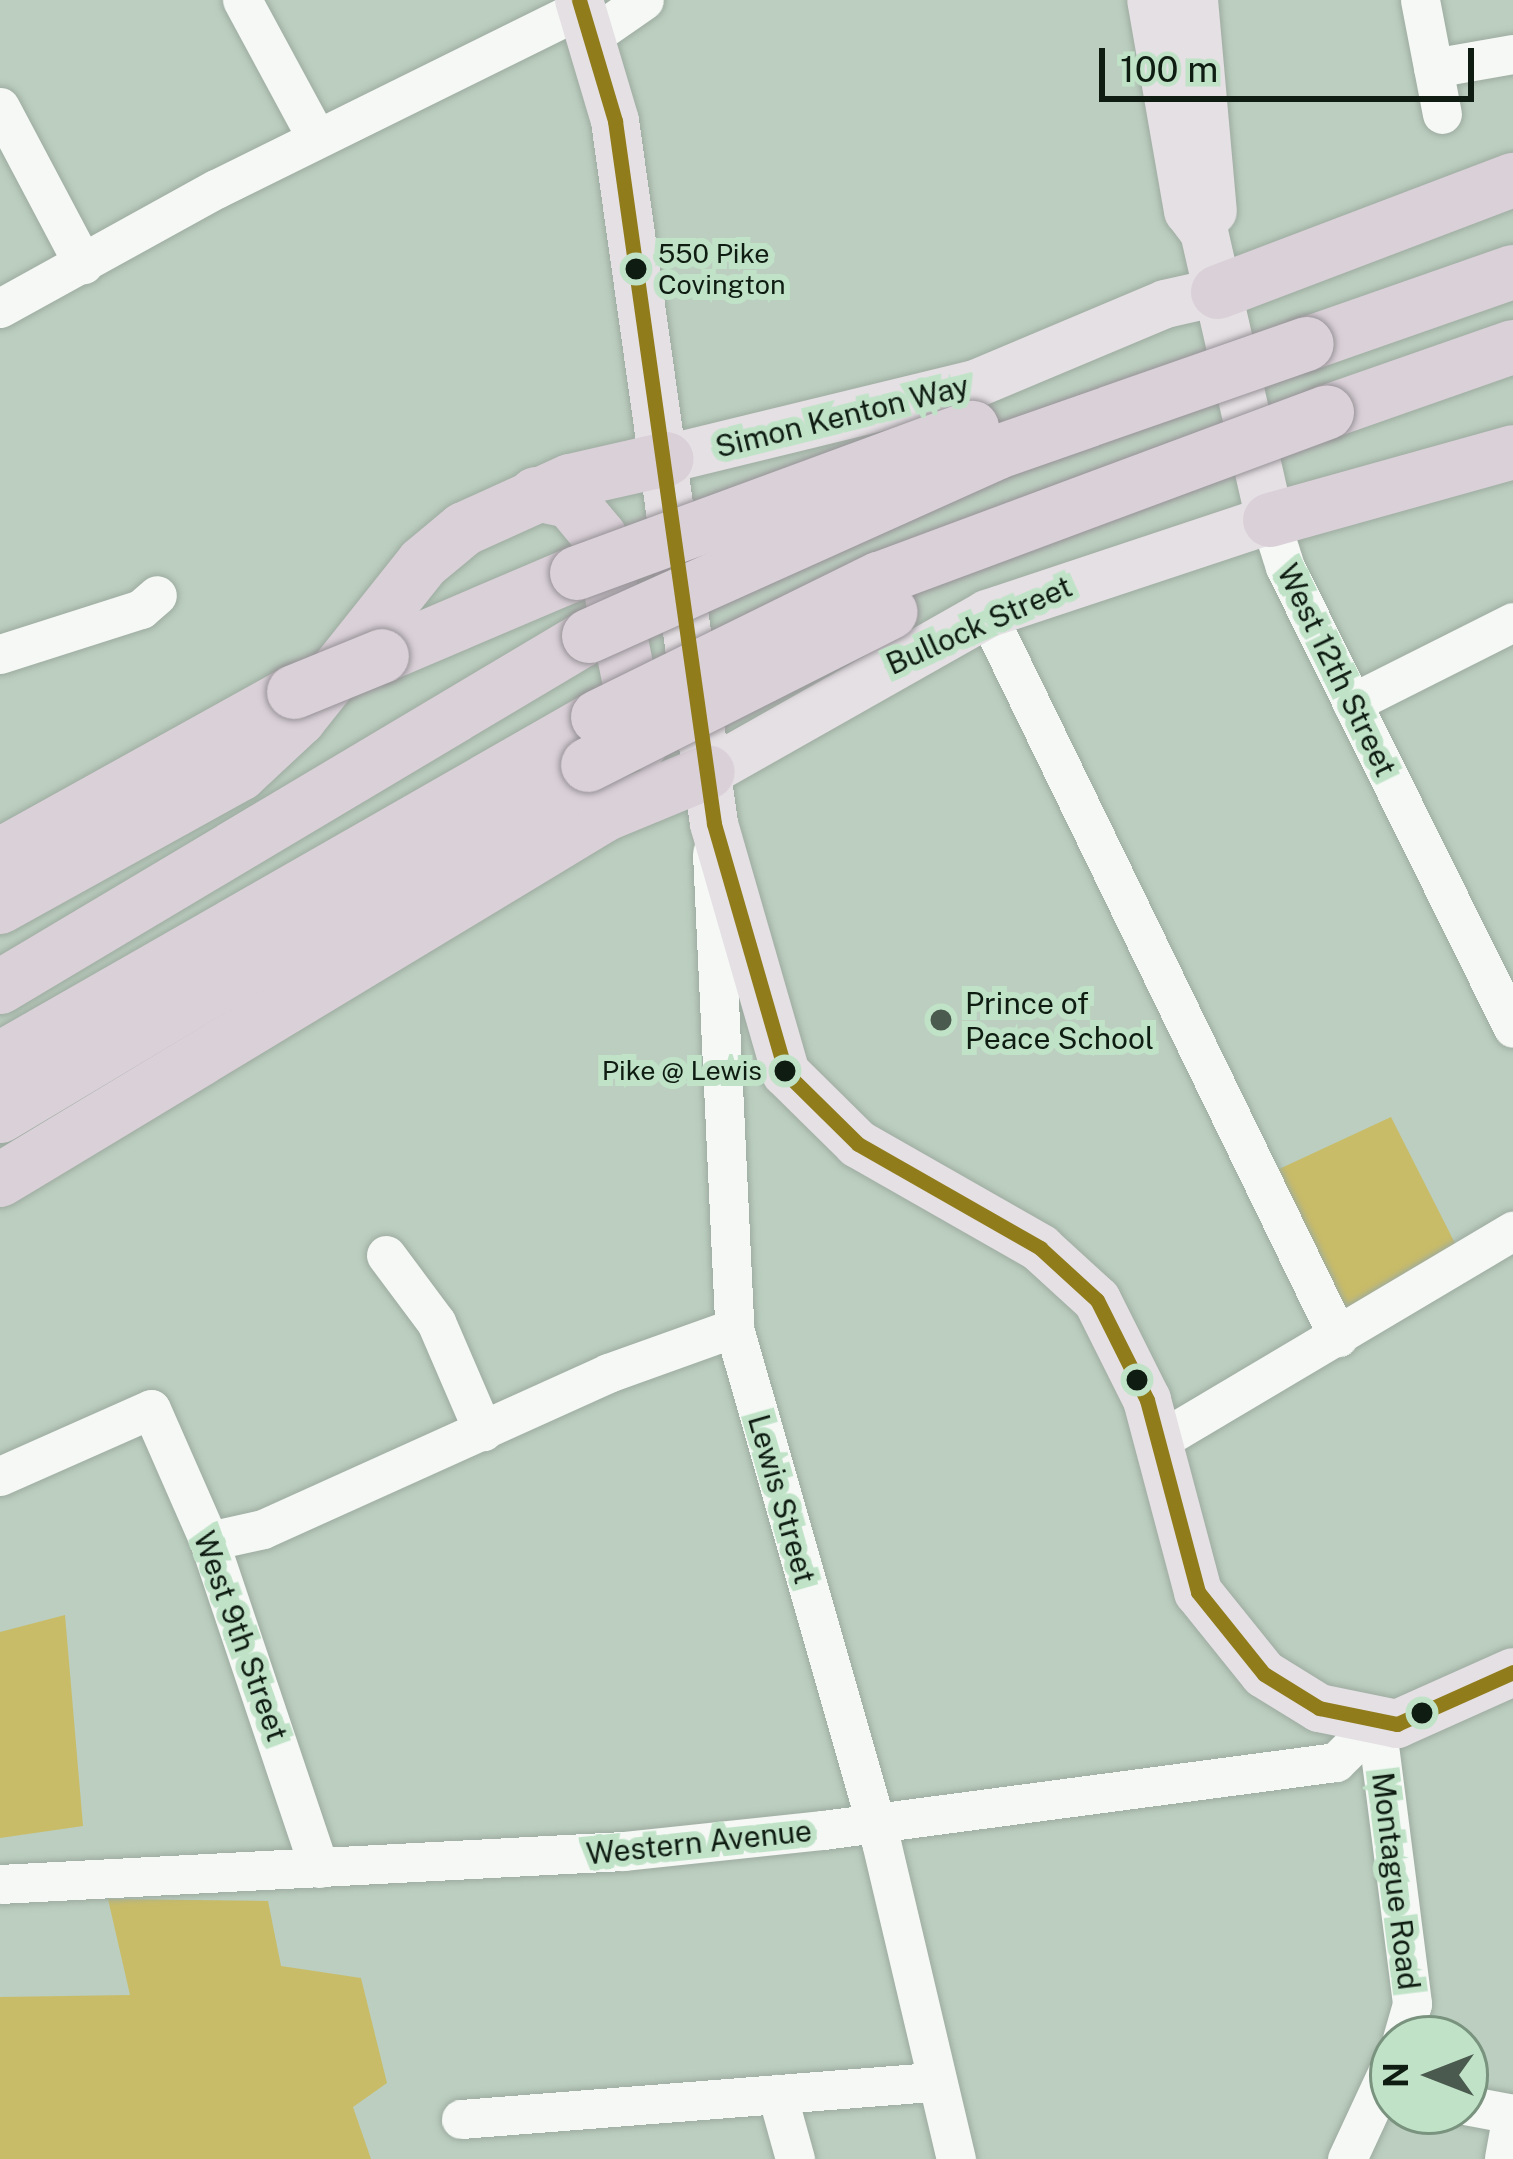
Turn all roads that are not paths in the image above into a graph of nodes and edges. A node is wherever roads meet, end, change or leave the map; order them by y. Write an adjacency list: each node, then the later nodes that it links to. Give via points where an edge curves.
1 (242, 0): 11 (street)
2 (644, 0): 6 (street)
3 (1151, 0): 13 (main road, via 1189,211)
4 (1194, 0): 13 (main road, via 1216,203)
5 (1420, 0): 8 (street)
6 (585, 15): 11 (street); 21 (main road, via 615,121)
7 (1513, 54): 8 (street)
8 (1433, 68): 10 (street)
9 (0, 107): 14 (street)
10 (1442, 114)
11 (316, 137): 14 (street)
12 (1513, 180): 16 (highway)
13 (1204, 232): 16 (main road, West 12th Street)
14 (83, 264): 17 (street)
15 (1513, 272): 18 (highway)
16 (1218, 292): 21 (main road, Simon Kenton Way, via 1165,304 975,384); 23 (main road, West 12th Street)
17 (0, 308)
18 (1304, 336): 31 (highway, bridge, via 919,445 578,573 294,692); 33 (highway, bridge, via 998,452 589,636)
19 (1513, 347): 29 (highway, bridge, via 1221,449)
20 (1513, 452): 23 (highway)
21 (667, 459): 22 (highway); 30 (main road)
22 (536, 494): 29 (highway, via 569,501 600,537 646,762 636,787); 32 (highway, via 423,563 299,719 240,774)
23 (1270, 520): 25 (main road, Bullock Street); 28 (street, West 12th Street)
24 (157, 595): 27 (street, via 141,609)
25 (987, 614): 30 (main road, Bullock Street); 42 (street)
26 (1513, 622): 28 (street)
27 (0, 654)
28 (1352, 703): 34 (street, West 12th Street)
29 (597, 765): 30 (highway); 35 (highway); 38 (highway, via 102,1119)
30 (711, 798): 41 (street, Lewis Street); 44 (main road, via 786,1073 858,1144 1073,1273 1129,1353)
31 (0, 855)
32 (0, 908)
33 (10, 981)
34 (1513, 1028)
35 (64, 1051): 36 (highway); 37 (highway)
36 (0, 1058)
37 (0, 1116)
38 (0, 1180)
39 (1513, 1231): 42 (street)
40 (386, 1255): 43 (street, via 436,1322)
41 (734, 1328): 43 (street); 49 (street, Lewis Street)
42 (1338, 1337): 44 (street)
43 (483, 1432): 46 (street, via 263,1529)
44 (1157, 1442): 48 (main road, via 1198,1592 1235,1647 1319,1708)
45 (0, 1476): 46 (street, West 9th Street, via 151,1409)
46 (209, 1541): 50 (street, West 9th Street)
47 (1513, 1672): 48 (main road, via 1428,1717)
48 (1376, 1722): 49 (street, Western Avenue, via 1336,1762); 52 (street, Montague Road, via 1411,1989)
49 (875, 1822): 50 (street, Western Avenue, via 623,1851); 53 (street, Lewis Street)
50 (319, 1868): 51 (street, Western Avenue)
51 (0, 1884)
52 (1406, 2015)
53 (936, 2082): 54 (street); 60 (street, Lewis Street)
54 (777, 2094): 57 (street); 59 (street)
55 (1513, 2114): 58 (street)
56 (1369, 2117): 61 (street)
57 (461, 2119)
58 (1504, 2158)
59 (795, 2159)
60 (956, 2159)
61 (1347, 2159)

